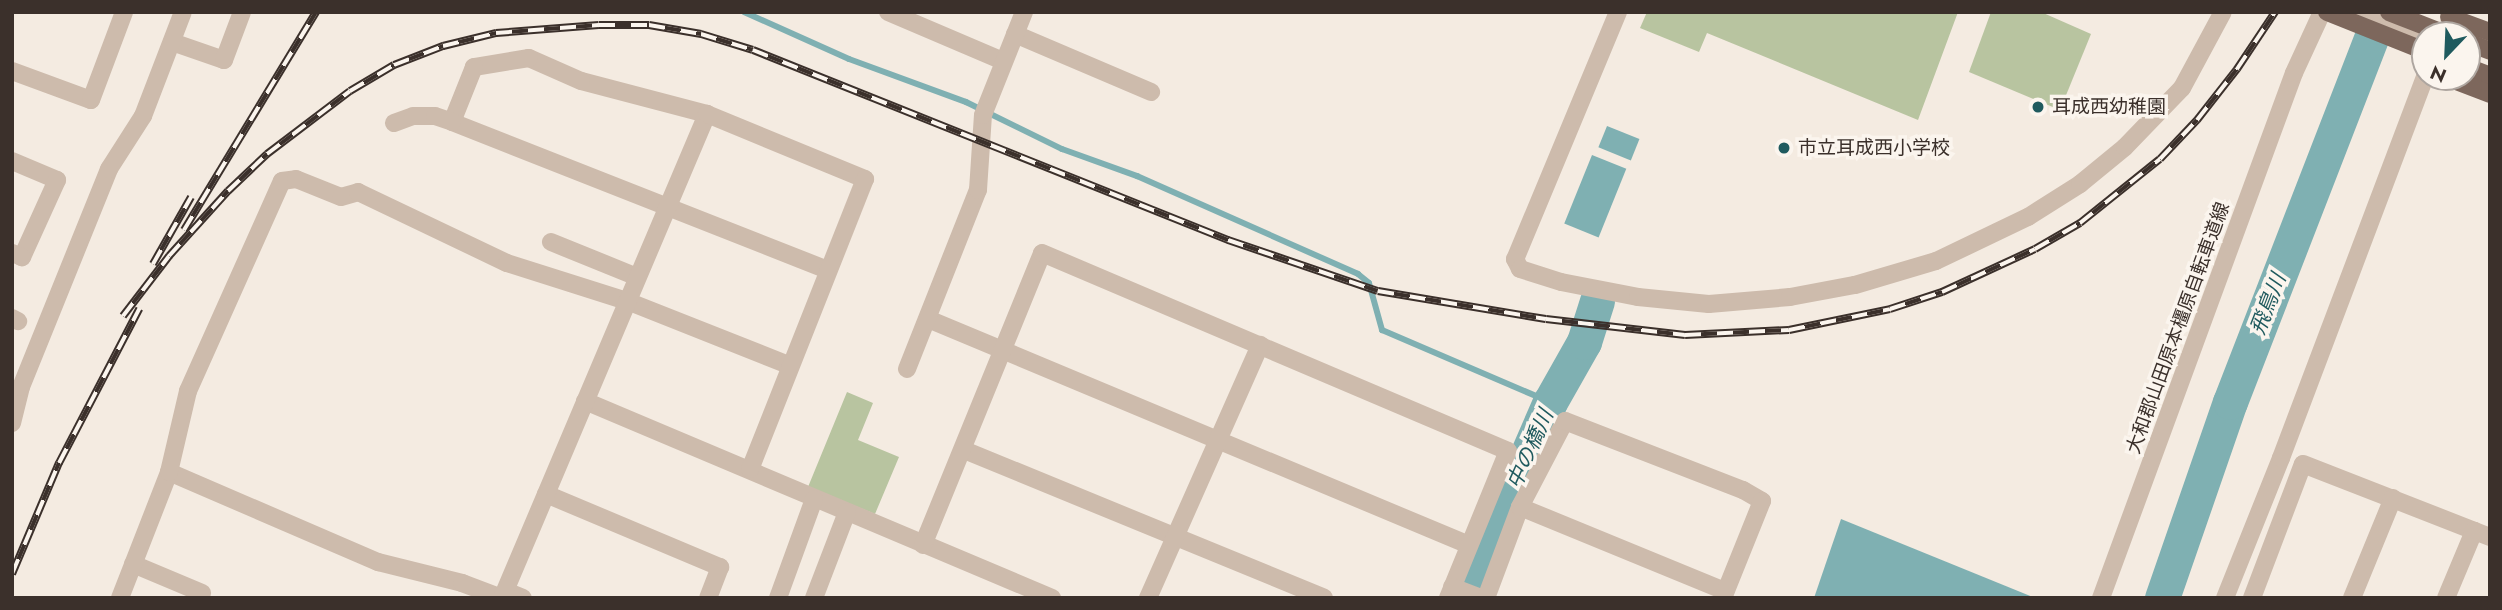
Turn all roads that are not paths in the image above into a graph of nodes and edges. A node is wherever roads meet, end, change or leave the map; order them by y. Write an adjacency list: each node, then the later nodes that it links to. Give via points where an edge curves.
1 (124, 12): 17 (street, via 92,100)
2 (183, 12): 14 (street)
3 (242, 12): 14 (street, via 224,60)
4 (1024, 12): 12 (street)
5 (1618, 12): 6 (street, via 1515,260 1520,268 1561,282 1638,297 1709,303 1790,298 1855,285 1936,261 2028,217 2080,184 2125,147 2182,88)
6 (2223, 12)
7 (2325, 12): 15 (main road); 63 (street, 大和郡山田原本橿原自転車道線, via 2294,73)
8 (2351, 12): 13 (street)
9 (2389, 12): 11 (main road)
10 (895, 14): 16 (street)
11 (2428, 21)
12 (1015, 34): 16 (street); 19 (street)
13 (2411, 36)
14 (172, 42): 36 (street, via 143,116 108,169 20,387)
15 (2411, 46)
16 (1003, 61): 30 (street, via 983,115 978,190)
17 (12, 71)
18 (2420, 91): 64 (street)
19 (1151, 92)
20 (707, 114): 21 (street, via 581,82 529,58 474,67); 24 (street); 27 (street, via 865,178)
21 (452, 122): 22 (street, via 413,116); 24 (street)
22 (394, 123)
23 (12, 162): 26 (street, via 57,180 22,257)
24 (667, 209): 27 (street); 28 (street)
25 (551, 242): 28 (street)
26 (12, 253)
27 (826, 270): 33 (street)
28 (637, 277): 29 (street)
29 (627, 301): 33 (street); 35 (street); 40 (street, via 507,263 358,192 341,197 296,179 282,181 188,391)
30 (928, 319): 32 (street); 34 (street)
31 (1259, 345): 32 (street, via 1042,253); 37 (street); 49 (street, via 1508,451)
32 (1002, 352): 37 (street); 38 (street)
33 (789, 365): 39 (street)
34 (907, 369)
35 (585, 401): 39 (street); 41 (street)
36 (12, 423)
37 (1218, 440): 47 (street); 49 (street)
38 (964, 450): 47 (street); 48 (street)
39 (750, 470): 43 (street)
40 (169, 472): 50 (street); 54 (street, via 378,562)
41 (546, 494): 54 (street); 58 (street, via 720,567)
42 (2392, 498): 46 (street); 65 (street, via 2303,464); 66 (street)
43 (814, 499): 45 (street); 55 (street)
44 (1520, 507): 52 (street); 53 (street); 53 (street, via 1565,421 1743,490 1762,501)
45 (847, 512): 48 (street); 59 (street)
46 (2482, 534): 67 (street)
47 (1176, 535): 61 (street); 62 (street)
48 (923, 545): 60 (street)
49 (1469, 545): 52 (street)
50 (133, 564): 51 (street); 56 (street)
51 (202, 593)
52 (1467, 594)
53 (1724, 595)
54 (503, 596): 57 (street)
55 (782, 596)
56 (120, 598)
57 (523, 598)
58 (708, 598)
59 (814, 598)
60 (1052, 598)
61 (1149, 598)
62 (1324, 598)
63 (2101, 598)
64 (2224, 598)
65 (2252, 598)
66 (2353, 598)
67 (2446, 598)

